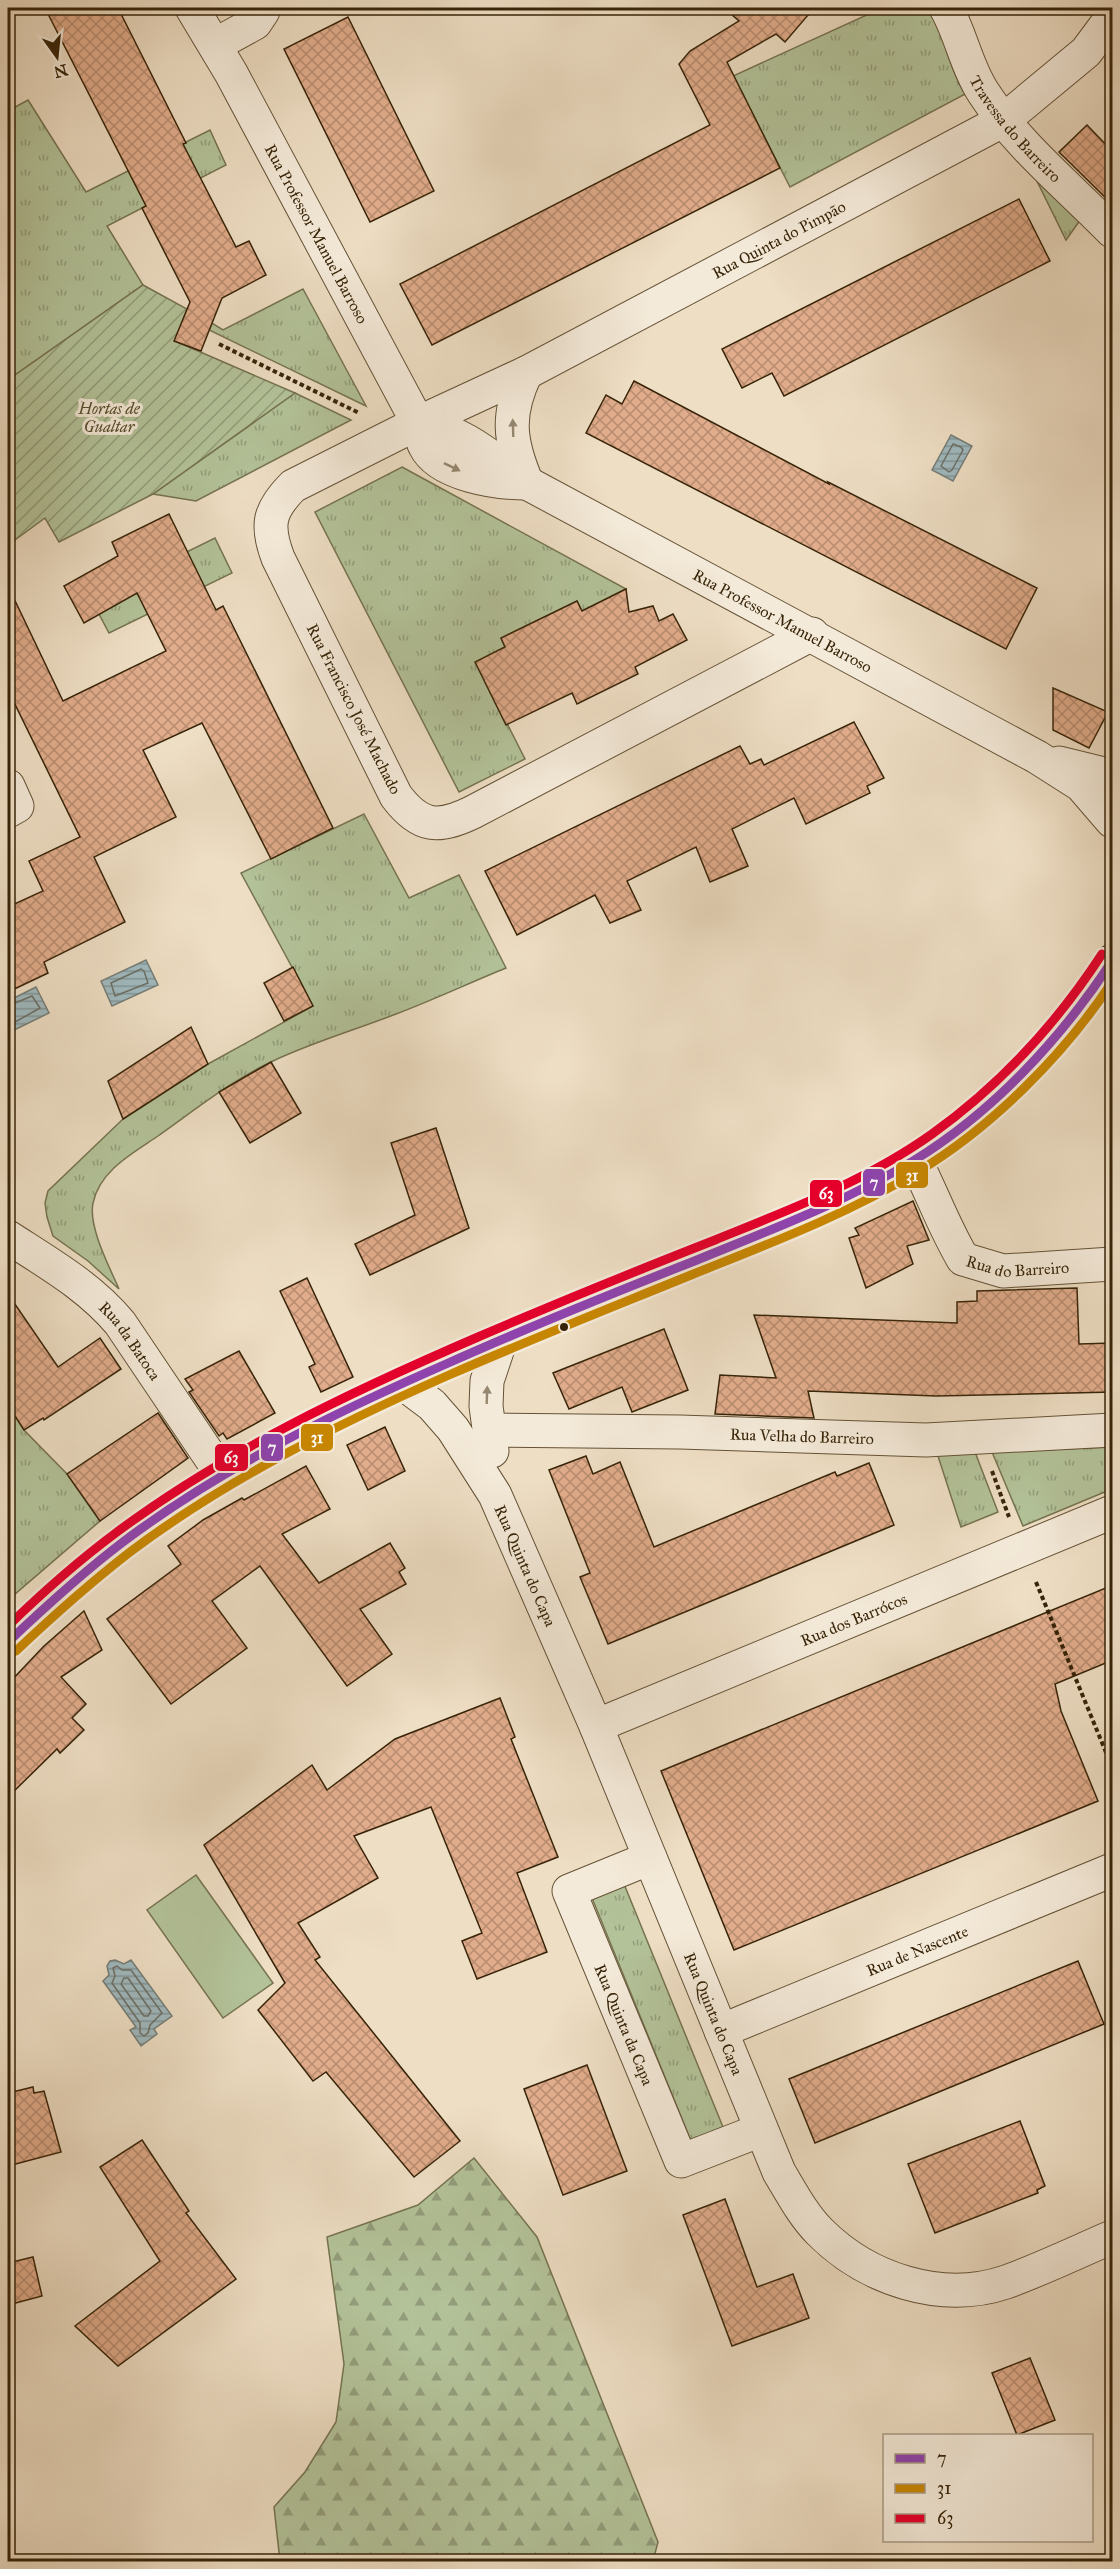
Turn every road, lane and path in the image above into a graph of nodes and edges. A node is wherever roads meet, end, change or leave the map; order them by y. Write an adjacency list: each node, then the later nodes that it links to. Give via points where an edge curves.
1 (192, 8): 5 (street, Rua Professor Manuel Barroso)
2 (263, 8): 5 (street, via 255,23)
3 (946, 8): 6 (street, Travessa do Barreiro, via 969,66)
4 (1113, 17): 6 (street, Rua Quinta do Pimpão, via 1086,52)
5 (215, 45): 10 (street, Rua Professor Manuel Barroso)
6 (1004, 120): 7 (street, Travessa do Barreiro); 9 (street, Rua Quinta do Pimpão)
7 (1113, 231)
8 (219, 344): 10 (path)
9 (526, 373): 10 (street, Rua Quinta do Pimpão); 11 (street, one-way to 9, via 515,456 512,422 517,392)
10 (409, 428): 11 (street, Rua Professor Manuel Barroso, via 437,426 455,433); 12 (street, Rua Francisco José Machado, via 293,486 277,502 270,520 271,540 278,558 396,796 409,813 429,823 452,822)
11 (527, 483): 12 (street, Rua Professor Manuel Barroso)
12 (812, 634): 13 (street, Rua Professor Manuel Barroso)
13 (1037, 757): 14 (street); 17 (street, via 1081,785)
14 (1113, 776)
15 (8, 786): 16 (street, via 17,806)
16 (8, 811)
17 (1113, 821)
18 (1113, 961): 19 (main road, via 1077,1010 1009,1084 972,1118)
19 (915, 1160): 21 (street, Rua do Barreiro, via 946,1231 963,1259 1003,1271); 22 (main road, via 783,1224)
20 (8, 1237): 27 (street, Rua da Batoca, via 71,1277 105,1305)
21 (1113, 1264)
22 (500, 1342): 23 (main road); 24 (street, one-way to 22, via 487,1381)
23 (404, 1384): 27 (main road, via 320,1423); 28 (street, via 432,1406 453,1430)
24 (490, 1430): 25 (street, Rua Velha do Barreiro, via 926,1440); 28 (street)
25 (1113, 1430)
26 (991, 1470): 29 (path)
27 (223, 1476): 32 (main road, via 140,1531 67,1587)
28 (495, 1495): 33 (street, Rua Quinta do Capa)
29 (1008, 1512)
30 (1113, 1512): 33 (street, Rua dos Barrócos)
31 (1038, 1588): 34 (path)
32 (8, 1642)
33 (596, 1726): 35 (street, Rua Quinta do Capa)
34 (1113, 1767)
35 (650, 1858): 37 (street, Rua Quinta do Capa); 38 (street, Rua Quinta da Capa, via 569,1891 681,2160)
36 (1113, 1870): 37 (street, Rua de Nascente)
37 (721, 2031): 38 (street, Rua Quinta do Capa)
38 (760, 2130): 39 (street, Rua Quinta do Capa, via 797,2204 819,2232 873,2271 904,2283 941,2288 1005,2282)
39 (1113, 2237)

